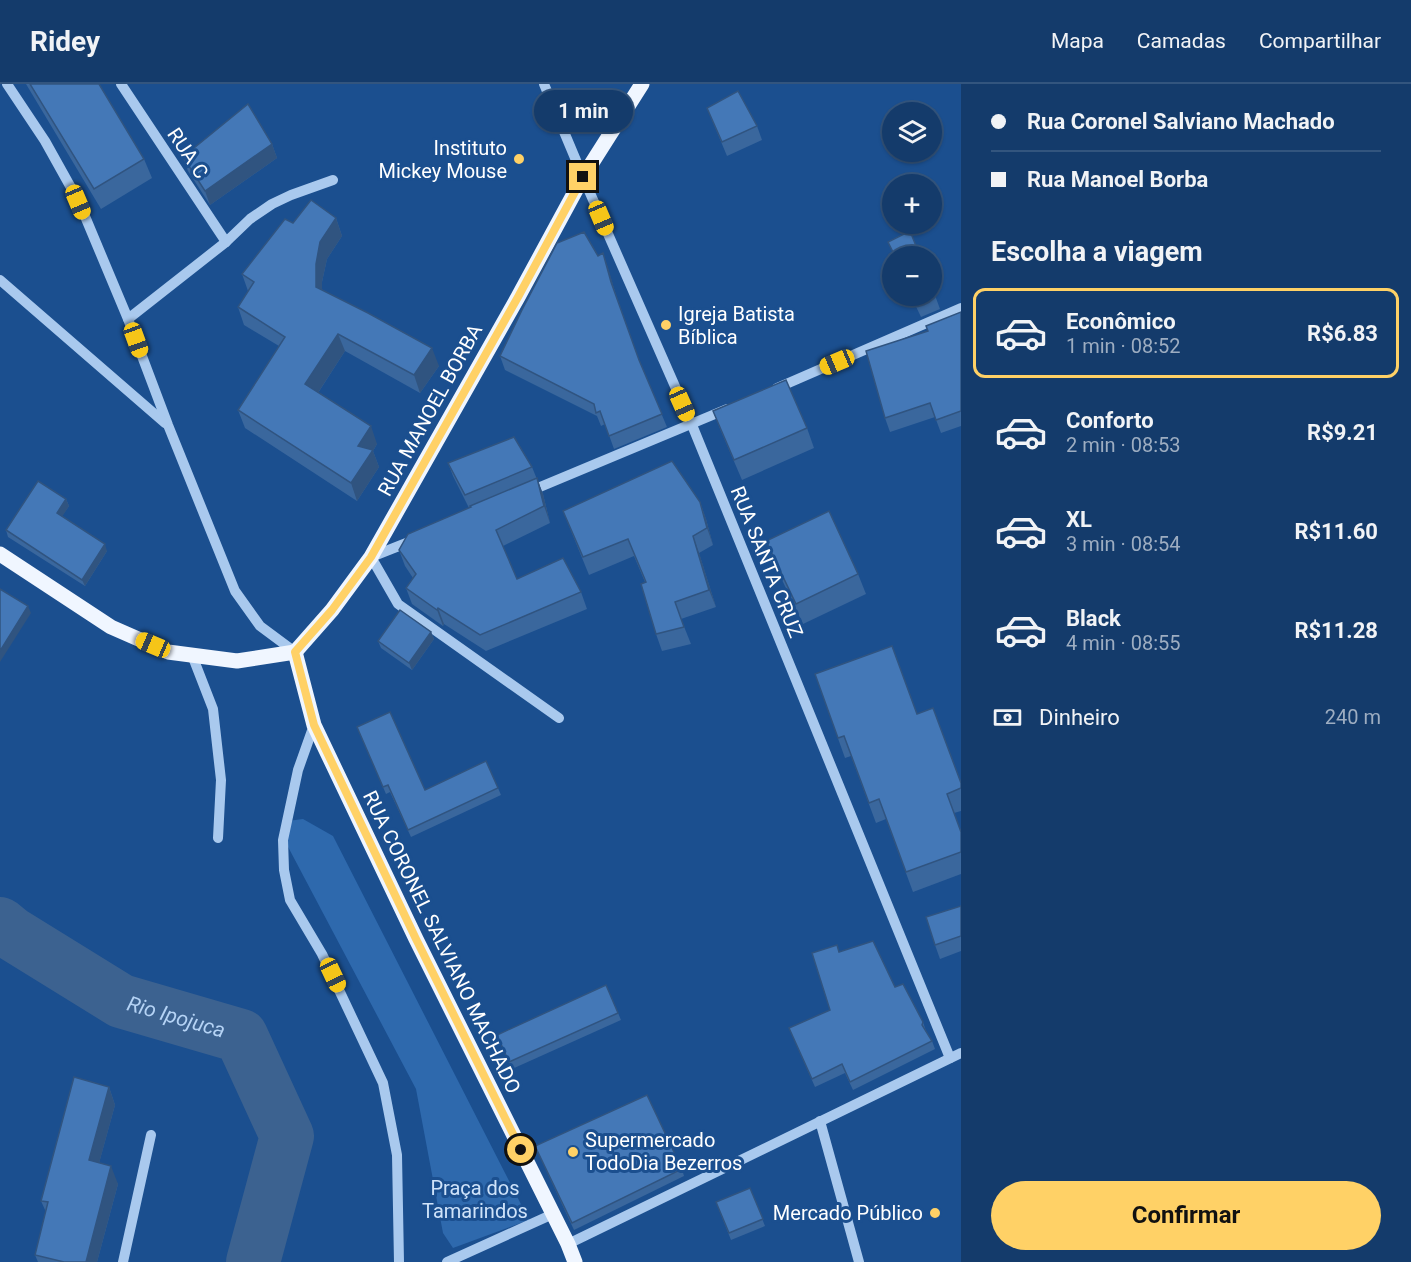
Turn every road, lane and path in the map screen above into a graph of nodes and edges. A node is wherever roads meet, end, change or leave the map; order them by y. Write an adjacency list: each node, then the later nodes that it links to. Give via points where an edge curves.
1 (7, 84): 10 (street, via 45,141 78,202)
2 (121, 84): 7 (street, RUA C)
3 (544, 84): 5 (street, RUA SANTA CRUZ)
4 (642, 84): 5 (main road, RUA MANOEL BORBA)
5 (583, 177): 13 (street, RUA SANTA CRUZ); 18 (main road, RUA MANOEL BORBA)
6 (333, 180): 7 (street, via 272,204)
7 (226, 242): 10 (street)
8 (0, 280): 14 (street)
9 (961, 308): 11 (street)
10 (128, 319): 14 (street)
11 (767, 392)
12 (735, 406): 13 (street)
13 (692, 424): 15 (street); 25 (street, RUA SANTA CRUZ)
14 (168, 425): 19 (street, via 235,591 260,626)
15 (515, 498)
16 (427, 534): 18 (street)
17 (0, 554): 20 (main road, via 111,627 168,652)
18 (371, 557): 19 (main road, RUA MANOEL BORBA); 21 (street, via 398,604)
19 (295, 652): 20 (main road, via 237,661); 22 (main road, RUA CORONEL SALVIANO MACHADO)
20 (192, 655): 23 (street, via 213,709 220,780)
21 (559, 718)
22 (314, 725): 28 (main road, RUA CORONEL SALVIANO MACHADO); 31 (street, via 298,770 283,840 284,870 290,900 322,954 383,1083 397,1155)
23 (218, 838)
24 (961, 1053): 25 (street)
25 (950, 1058): 26 (street)
26 (820, 1121): 29 (street); 34 (street)
27 (151, 1135): 30 (street)
28 (553, 1214): 29 (main road, RUA CORONEL SALVIANO MACHADO); 32 (street)
29 (568, 1244): 33 (main road, RUA CORONEL SALVIANO MACHADO)
30 (123, 1262)
31 (399, 1262)
32 (447, 1262)
33 (575, 1262)
34 (859, 1262)

